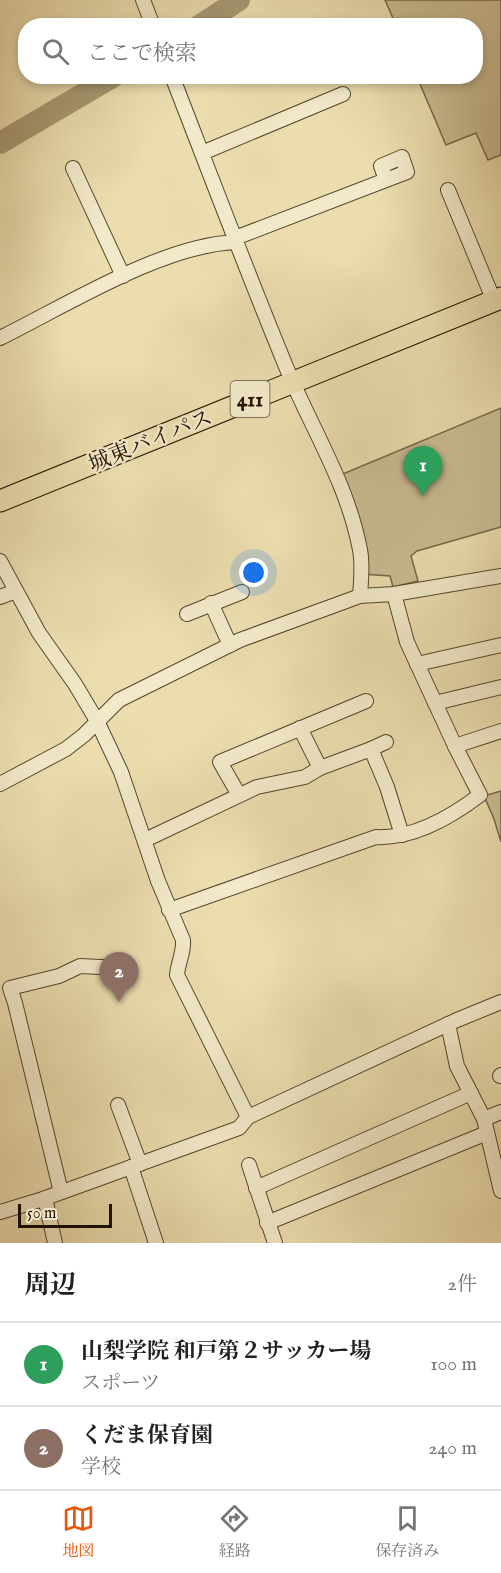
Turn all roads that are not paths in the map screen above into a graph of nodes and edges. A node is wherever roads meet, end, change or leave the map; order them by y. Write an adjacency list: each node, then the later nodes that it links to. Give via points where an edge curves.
1 (143, 0): 2 (street)
2 (150, 18)
3 (175, 84): 5 (street)
4 (343, 94): 5 (street)
5 (202, 153): 9 (street)
6 (73, 168): 10 (street)
7 (386, 180): 9 (street)
8 (448, 190): 11 (street)
9 (235, 240): 10 (street, via 195,249); 13 (street)
10 (123, 276): 12 (street)
11 (496, 293): 13 (highway, 城東バイパス / 411)
12 (0, 338)
13 (291, 376): 14 (highway, 城東バイパス / 411); 15 (highway, 城東バイパス / 411); 23 (street, via 338,476 352,516 361,552)
14 (0, 487)
15 (0, 501)
16 (0, 546): 17 (street)
17 (0, 556)
18 (0, 561): 20 (street)
19 (501, 576): 22 (street)
20 (16, 591): 24 (street); 33 (street)
21 (242, 592): 25 (street)
22 (393, 594): 23 (street); 29 (street)
23 (360, 596): 27 (street)
24 (0, 597)
25 (211, 603): 26 (street); 27 (street)
26 (187, 614)
27 (230, 645): 33 (street, via 119,700)
28 (501, 645): 29 (street)
29 (417, 664): 32 (street)
30 (501, 687): 32 (street)
31 (366, 701): 34 (street)
32 (435, 703): 37 (street)
33 (97, 721): 40 (street, via 66,749); 43 (street, via 121,772)
34 (300, 728): 39 (street); 41 (street, via 220,762)
35 (501, 730): 37 (street)
36 (386, 742): 38 (street)
37 (454, 746): 42 (street, via 480,795 428,826)
38 (371, 749): 39 (street); 42 (street)
39 (320, 768): 41 (street, via 305,777)
40 (0, 784)
41 (239, 795): 43 (street)
42 (402, 835): 44 (street, via 376,837)
43 (145, 840): 44 (street)
44 (169, 910): 51 (street, via 183,940 177,975)
45 (121, 968): 57 (street, via 80,966 59,976 10,988)
46 (501, 1002): 47 (street)
47 (448, 1024): 48 (street, via 457,1066); 51 (street)
48 (471, 1093): 52 (street); 55 (street)
49 (118, 1105): 53 (street)
50 (501, 1112): 52 (street)
51 (248, 1117): 53 (street, via 239,1128)
52 (485, 1126): 56 (street); 60 (street)
53 (136, 1165): 57 (street); 62 (street)
54 (249, 1165): 55 (street)
55 (256, 1188): 60 (street)
56 (501, 1189)
57 (60, 1192): 58 (street)
58 (45, 1198): 59 (street); 61 (street)
59 (0, 1212)
60 (267, 1223): 63 (street)
61 (55, 1243)
62 (156, 1243)
63 (275, 1243)

